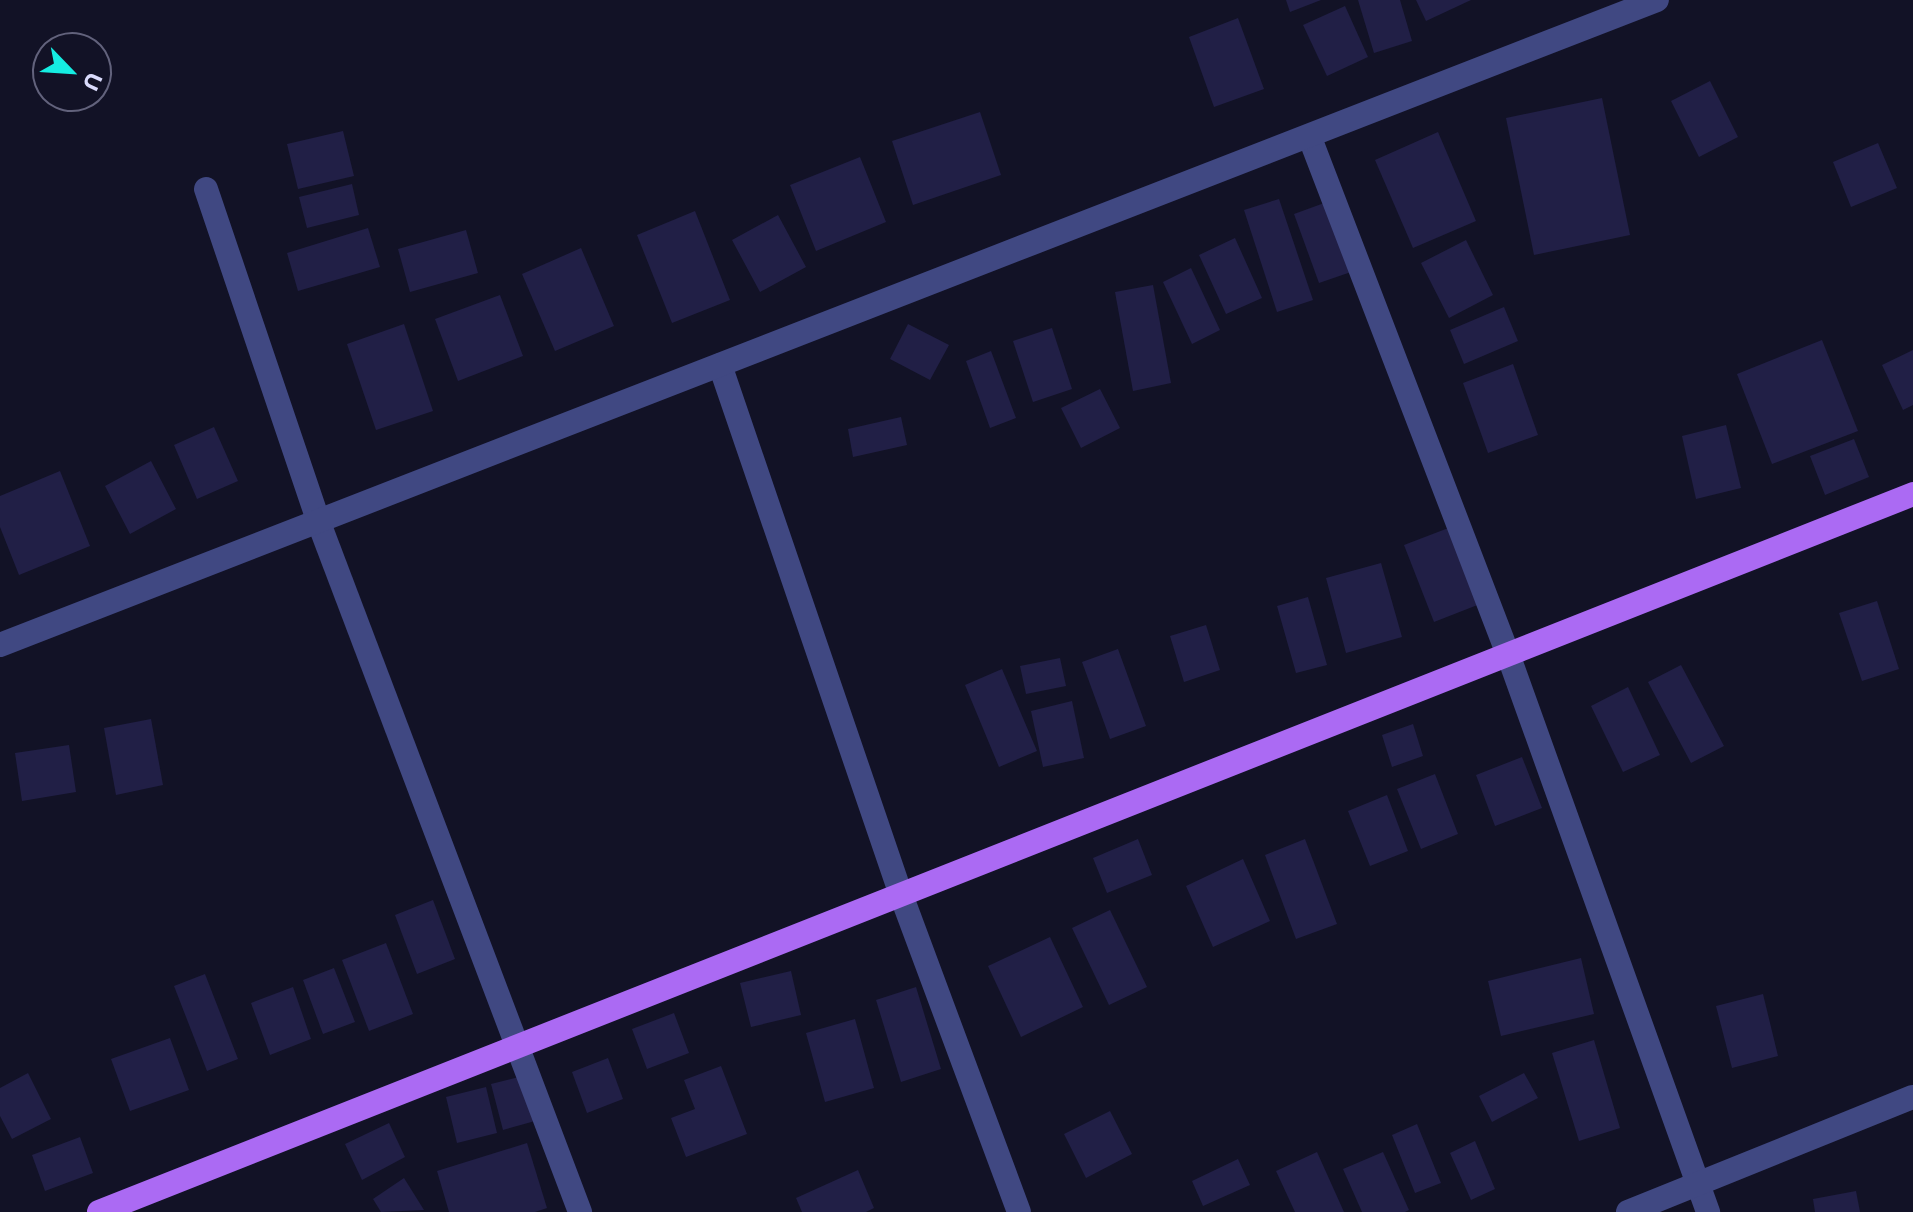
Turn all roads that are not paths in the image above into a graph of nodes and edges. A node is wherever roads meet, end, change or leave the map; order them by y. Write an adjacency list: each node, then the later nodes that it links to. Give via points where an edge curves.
1 (1657, 0): 2 (street)
2 (1310, 138): 4 (street); 8 (street)
3 (206, 189): 6 (street)
4 (720, 365): 6 (street); 9 (street)
5 (1913, 494): 8 (main road)
6 (319, 523): 7 (street); 10 (street)
7 (0, 645)
8 (1509, 657): 9 (main road); 12 (street)
9 (900, 892): 10 (main road); 15 (street)
10 (520, 1047): 13 (main road); 14 (street)
11 (1913, 1097): 12 (street)
12 (1698, 1184): 16 (street); 17 (street)
13 (99, 1212)
14 (580, 1212)
15 (1019, 1212)
16 (1628, 1212)
17 (1708, 1212)

